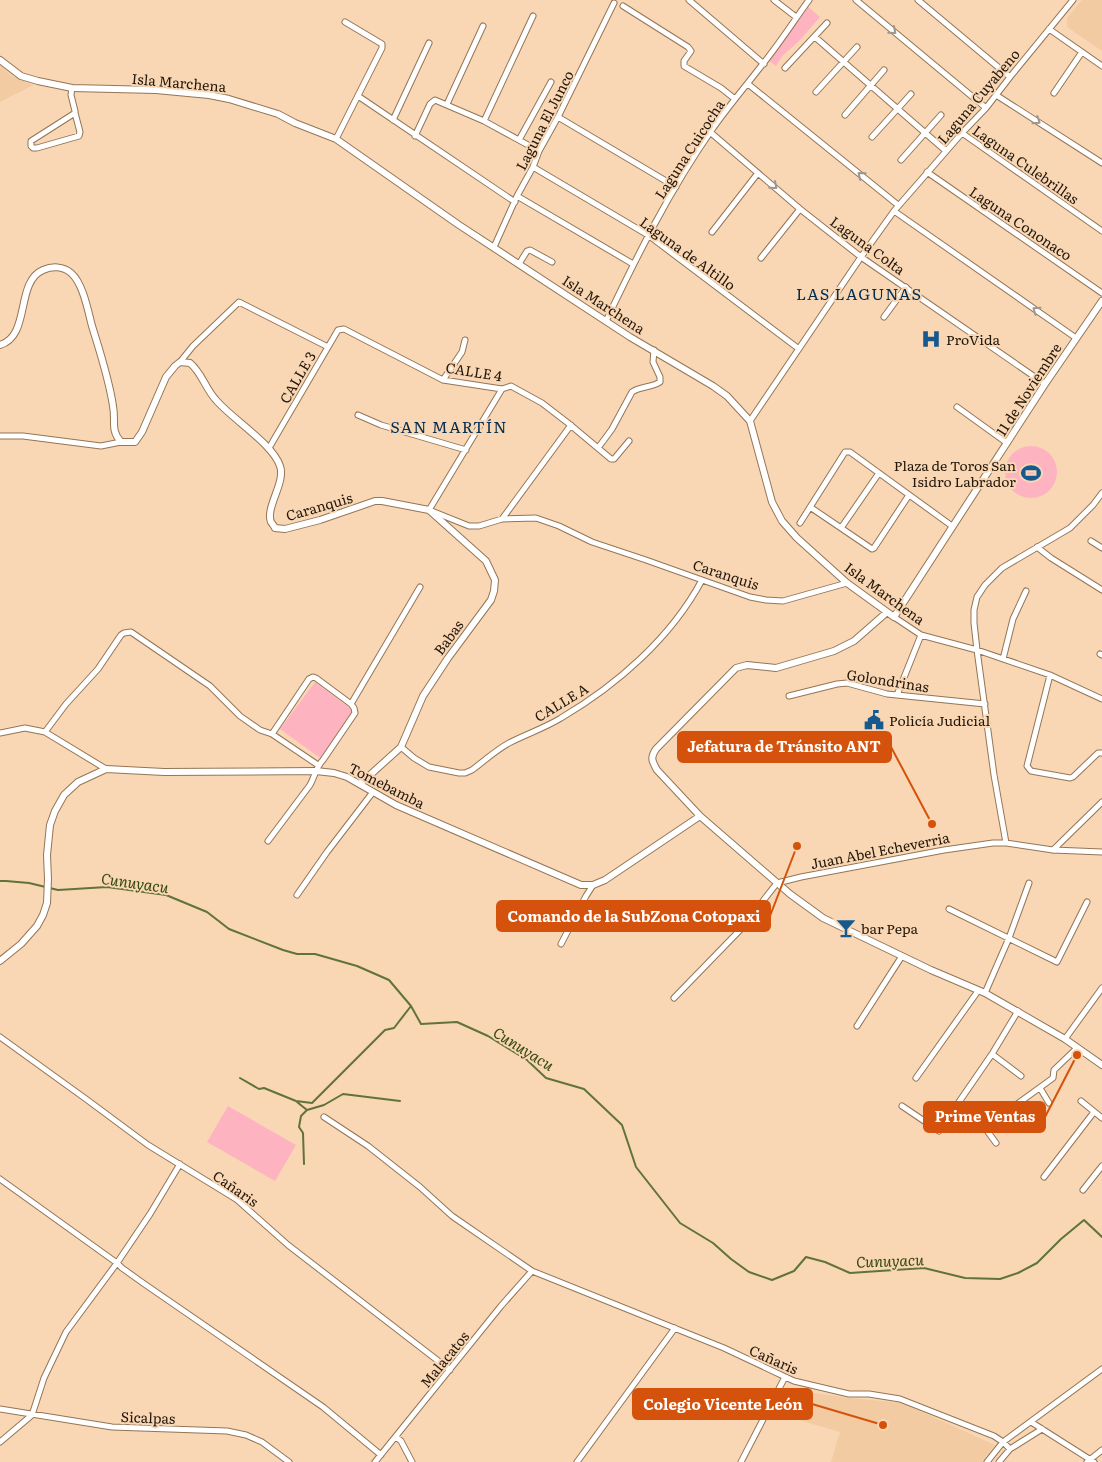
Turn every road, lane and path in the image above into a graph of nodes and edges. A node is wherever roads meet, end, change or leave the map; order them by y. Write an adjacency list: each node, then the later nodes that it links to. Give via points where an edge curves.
1 (689, 0): 21 (street)
2 (774, 0): 10 (street)
3 (809, 0): 10 (street, Laguna Cuicocha)
4 (856, 0): 38 (street, one-way to 38)
5 (918, 0): 25 (street)
6 (1073, 0): 14 (street, Laguna Cuyabeno)
7 (614, 3): 42 (street, Laguna El Junco)
8 (623, 6): 35 (street, via 688,47 691,51 684,66)
9 (532, 16): 44 (street)
10 (796, 17): 21 (street, Laguna Cuicocha)
11 (345, 22): 34 (street, via 382,44)
12 (827, 23): 15 (street)
13 (483, 26): 36 (street)
14 (1049, 29): 18 (street); 25 (street, Laguna Cuyabeno)
15 (815, 37): 20 (street); 23 (street)
16 (429, 44): 43 (street)
17 (857, 47): 20 (street)
18 (1082, 52): 22 (street); 32 (street)
19 (0, 60): 29 (street, Isla Marchena, via 21,76)
20 (843, 62): 28 (street); 30 (street)
21 (764, 64): 27 (street, Laguna Cuicocha)
22 (1102, 66)
23 (785, 68)
24 (884, 70): 28 (street)
25 (1010, 77): 33 (street, Laguna Cuyabeno)
26 (551, 82): 51 (street)
27 (748, 84): 35 (street, Laguna Cuicocha); 61 (street, one-way to 27)
28 (871, 85): 37 (street); 40 (street)
29 (72, 88): 39 (street); 50 (street, Isla Marchena, via 156,90 230,99 278,114)
30 (816, 92)
31 (911, 94): 37 (street)
32 (1054, 94)
33 (996, 95): 38 (street, Laguna Cuyabeno); 55 (street, one-way to 55)
34 (358, 96): 43 (street); 50 (street)
35 (735, 99): 45 (street, Laguna Cuicocha)
36 (447, 104): 44 (street); 48 (street, via 435,100 430,104)
37 (898, 108): 46 (street); 49 (street)
38 (986, 108): 47 (street, Laguna Cuyabeno)
39 (75, 113): 39 (street, via 31,141 31,146 37,148 78,137 80,132)
40 (845, 115)
41 (941, 115): 46 (street)
42 (558, 117): 52 (street, Laguna El Junco); 59 (street)
43 (392, 120): 48 (street)
44 (484, 121): 51 (street)
45 (710, 132): 57 (street, Laguna Colta); 59 (street, Laguna Cuicocha)
46 (925, 132): 53 (street); 54 (street)
47 (962, 133): 53 (street, Laguna Cuyabeno); 64 (street, Laguna Culebrillas)
48 (415, 136): 60 (street)
49 (872, 137)
50 (336, 139): 67 (street, Isla Marchena)
51 (520, 140): 52 (street)
52 (539, 151): 56 (street, Laguna El Junco)
53 (946, 151): 58 (street, Laguna Cuyabeno)
54 (901, 160)
55 (1102, 163)
56 (533, 167): 60 (street, Laguna El Junco); 66 (street, Laguna de Altillo)
57 (758, 172): 62 (street, Laguna Colta, one-way to 62); 65 (street)
58 (927, 172): 61 (street, Laguna Cuyabeno); 74 (street, Laguna Cononaco)
59 (676, 187): 66 (street, Laguna Cuicocha)
60 (516, 199): 67 (street, Laguna El Junco); 72 (street)
61 (898, 205): 63 (street, Laguna Cuyabeno)
62 (800, 209): 68 (street, Laguna Colta); 69 (street)
63 (894, 211): 68 (street, Laguna Cuyabeno); 79 (street, one-way to 63)
64 (1102, 231)
65 (712, 232)
66 (648, 235): 72 (street, Laguna Cuicocha); 83 (street, Laguna de Altillo)
67 (494, 247): 71 (street, Isla Marchena)
68 (861, 257): 73 (street, Laguna Colta); 83 (street, Laguna Cuyabeno)
69 (762, 258)
70 (552, 262): 71 (street, via 530,250)
71 (519, 264): 77 (street, Isla Marchena)
72 (633, 264): 77 (street, Laguna Cuicocha)
73 (906, 287): 76 (street); 87 (street, Laguna Colta)
74 (1102, 293)
75 (1102, 301): 79 (street, 11 de Noviembre)
76 (884, 316)
77 (606, 321): 84 (street, Isla Marchena)
78 (352, 332): 82 (street, CALLE 3, via 339,329); 86 (street, CALLE 4)
79 (1076, 338): 87 (street, 11 de Noviembre)
80 (465, 340): 86 (street, via 462,352)
81 (0, 346): 95 (street, via 13,337 28,287 36,275 41,270 60,267 70,272 77,280 99,346 114,407 115,434)
82 (328, 347): 85 (street, via 239,302); 97 (street, CALLE 3)
83 (799, 349): 91 (street, Laguna Cuyabeno)
84 (654, 350): 91 (street, Isla Marchena, via 727,396); 98 (street, via 653,362 660,382 634,390)
85 (180, 362): 95 (street, via 166,378 135,442); 97 (street, Caranquis, via 190,362 214,399)
86 (443, 380): 88 (street, CALLE 4)
87 (1045, 384): 96 (street, 11 de Noviembre)
88 (502, 389): 92 (street, CALLE 4, via 511,386 542,403); 99 (street)
89 (957, 407): 96 (street)
90 (358, 415): 99 (street)
91 (750, 421): 113 (street, Isla Marchena, via 772,502 782,521)
92 (571, 425): 98 (street, CALLE 4); 105 (street)
93 (0, 436): 95 (street, via 101,446)
94 (629, 440): 98 (street, CALLE 4, via 614,459)
95 (122, 442)
96 (1007, 443): 107 (street, 11 de Noviembre)
97 (269, 448): 104 (street, Caranquis, via 281,469 270,513 270,521 276,528 285,530 375,501)
98 (598, 448)
99 (466, 450): 104 (street)
100 (878, 473): 102 (street); 103 (street, via 850,452 845,452); 108 (street)
101 (1102, 493): 110 (street, via 1070,528)
102 (909, 495): 107 (street); 108 (street, via 872,549)
103 (810, 507): 106 (street); 108 (street)
104 (429, 510): 105 (street, Caranquis, via 469,526); 131 (street, Babas, via 486,560 495,580 494,591 491,600 423,696)
105 (502, 519): 112 (street, Caranquis, via 536,518 547,521 592,542)
106 (800, 523)
107 (952, 526): 118 (street, 11 de Noviembre)
108 (840, 528)
109 (1091, 541): 111 (street)
110 (1037, 547): 115 (street); 120 (street, via 1002,568 977,597 974,610)
111 (1102, 548)
112 (702, 580): 113 (street, Caranquis, via 766,600 783,600); 131 (street, CALLE A, via 662,636 606,688 559,719 508,744 472,770 459,773 430,767)
113 (847, 583): 117 (street, Isla Marchena)
114 (420, 587): 126 (street)
115 (1102, 590)
116 (1026, 591): 121 (street, via 1013,619)
117 (886, 612): 118 (street, Isla Marchena); 138 (street, via 854,641 834,651 776,668 747,665 736,668 656,749 651,756 657,770)
118 (894, 618): 119 (street, Isla Marchena)
119 (920, 635): 120 (street, Isla Marchena); 123 (street)
120 (976, 650): 121 (street, Isla Marchena); 127 (street)
121 (1002, 659): 122 (street, Isla Marchena)
122 (1050, 675): 125 (street, Isla Marchena); 132 (street, via 1028,769 1070,778)
123 (897, 695): 124 (street, Golondrinas, via 847,682); 127 (street, Golondrinas)
124 (789, 696)
125 (1102, 699)
126 (351, 704): 130 (street, via 313,677); 133 (street, via 354,716)
127 (985, 704): 140 (street)
128 (44, 732): 129 (street, via 25,728); 130 (street, via 98,669 121,635 131,632 210,686 240,716); 134 (street)
129 (0, 733)
130 (272, 734): 133 (street)
131 (401, 747): 135 (street, Babas)
132 (1102, 753)
133 (317, 768): 134 (street, Tomebamba, via 164,772); 135 (street, Tomebamba); 139 (street, via 310,785)
134 (106, 770): 152 (street, Tomebamba, via 78,782 64,795 55,811 50,825 47,903 43,915 21,944)
135 (360, 784): 136 (street, Tomebamba)
136 (373, 792): 145 (street, Tomebamba, via 434,822 581,884); 146 (street)
137 (1102, 802): 141 (street)
138 (700, 816): 143 (street); 145 (street)
139 (268, 841)
140 (1006, 843): 141 (street, Juan Abel Echeverria); 143 (street, Juan Abel Echeverria, via 944,850)
141 (1053, 850): 142 (street, Juan Abel Echeverria)
142 (1102, 852)
143 (777, 883): 151 (street, via 823,918); 155 (street, via 740,929)
144 (1029, 883): 149 (street)
145 (593, 886): 150 (street)
146 (297, 895)
147 (1087, 902): 149 (street, via 1056,962)
148 (949, 909): 149 (street)
149 (1009, 938): 154 (street)
150 (561, 944)
151 (902, 956): 154 (street); 157 (street)
152 (0, 961)
153 (1102, 988): 159 (street)
154 (982, 992): 156 (street); 164 (street)
155 (674, 998)
156 (1018, 1011): 159 (street); 161 (street)
157 (857, 1026)
158 (0, 1037): 175 (street, Cañaris, via 148,1146)
159 (1066, 1039): 160 (street)
160 (1077, 1048): 162 (street); 165 (street, via 1054,1070 1053,1078)
161 (992, 1054): 163 (street); 168 (street, via 939,1131)
162 (1102, 1065)
163 (1021, 1076)
164 (916, 1078)
165 (1040, 1088): 167 (street); 169 (street)
166 (1081, 1101): 170 (street)
167 (1049, 1103)
168 (902, 1106)
169 (1012, 1107): 173 (street); 174 (street, via 985,1126)
170 (1094, 1112): 172 (street); 177 (street)
171 (324, 1117): 181 (street, Cañaris, via 368,1146 452,1216)
172 (1102, 1118)
173 (1029, 1129)
174 (996, 1143)
175 (180, 1164): 180 (street); 184 (street, Cañaris, via 236,1199 288,1245)
176 (1102, 1166): 179 (street)
177 (1044, 1177)
178 (0, 1179): 180 (street)
179 (1084, 1190)
180 (117, 1263): 187 (street, via 66,1332 44,1378); 195 (street, via 323,1407)
181 (532, 1271): 182 (street, Cañaris); 184 (street, Malacatos)
182 (675, 1328): 185 (street, Cañaris); 200 (street)
183 (1102, 1369): 188 (street)
184 (450, 1370): 190 (street, Malacatos)
185 (785, 1377): 192 (street, Cañaris, via 836,1392 900,1399); 201 (street)
186 (0, 1410): 187 (street, Sicalpas)
187 (32, 1415): 191 (street); 197 (street, Sicalpas, via 112,1427 227,1430 262,1442)
188 (1031, 1422): 189 (street); 192 (street)
189 (1042, 1429): 193 (street); 196 (street)
190 (396, 1437): 195 (street, Malacatos); 199 (street)
191 (0, 1442)
192 (1003, 1442): 193 (street, Cañaris); 202 (street)
193 (1010, 1449): 203 (street)
194 (1102, 1450): 196 (street)
195 (381, 1455): 198 (street, Malacatos)
196 (1090, 1461)
197 (288, 1462)
198 (375, 1462)
199 (412, 1462)
200 (577, 1462)
201 (741, 1462)
202 (987, 1462)
203 (999, 1462)

